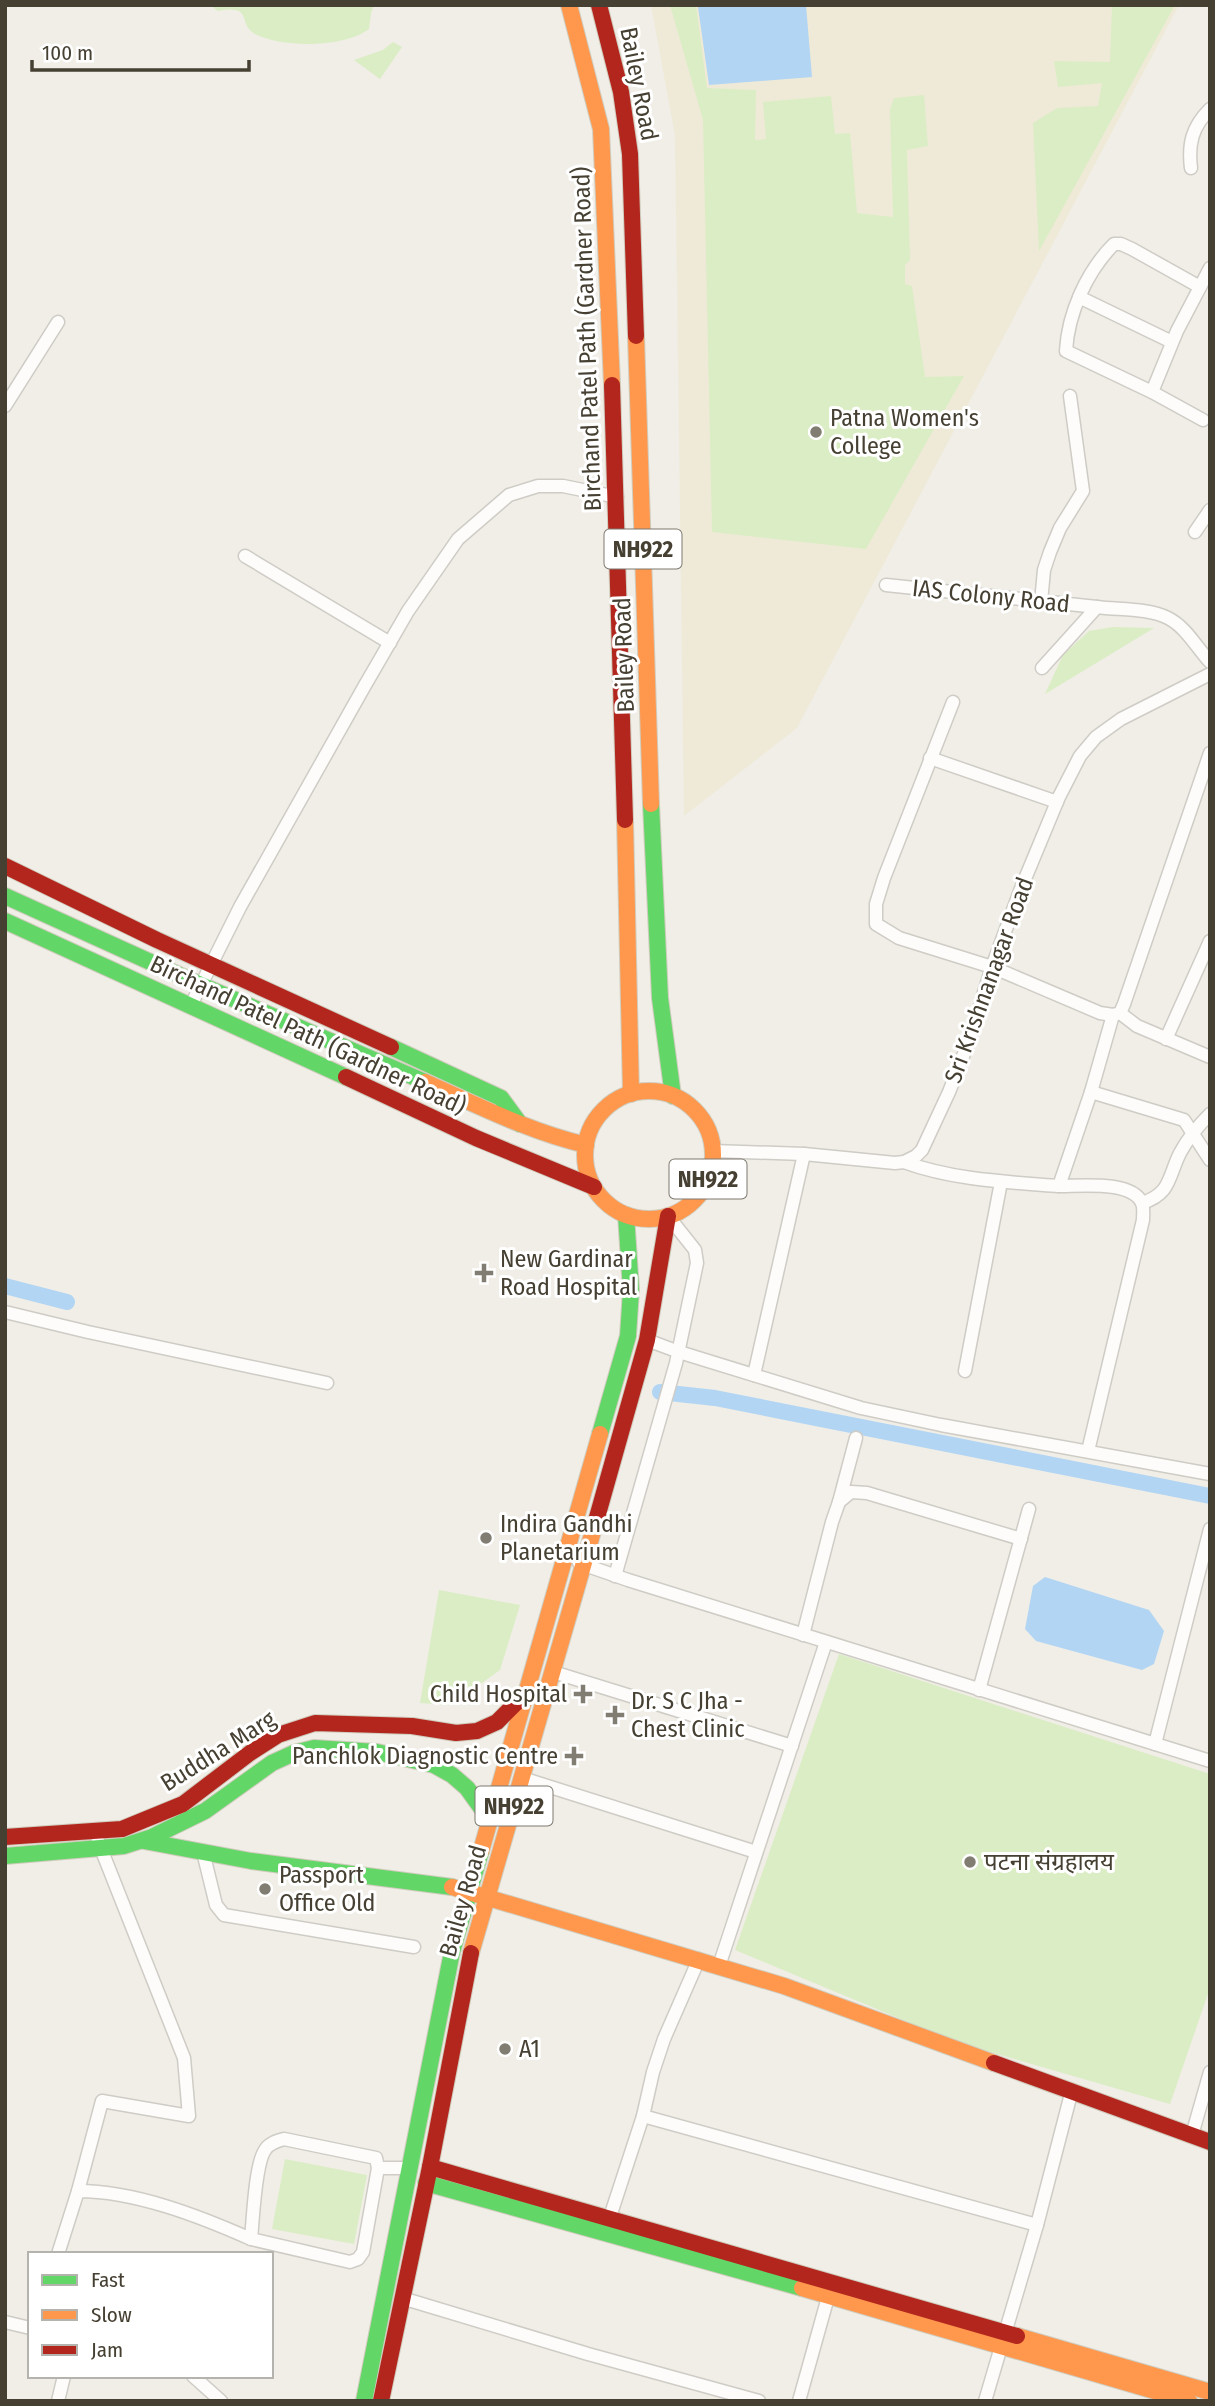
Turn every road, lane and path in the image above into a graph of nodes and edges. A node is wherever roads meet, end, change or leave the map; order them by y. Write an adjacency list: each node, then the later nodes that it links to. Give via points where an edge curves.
1 (569, 5): 14 (main road, Birchand Patel Path (Gardner Road) / NH922, via 603,146)
2 (599, 5): 42 (main road, Bailey Road / NH922, via 621,92 630,154 654,900 665,1057)
3 (1210, 109): 4 (street, via 1190,142)
4 (1191, 168)
5 (1210, 268): 6 (street)
6 (1200, 287): 7 (street, via 1132,249 1114,244); 9 (street)
7 (1079, 297): 9 (street); 10 (street, via 1066,351)
8 (58, 322): 12 (street)
9 (1172, 342): 10 (street)
10 (1152, 392): 13 (street)
11 (1070, 396): 19 (street, via 1083,491 1050,552)
12 (5, 406)
13 (1203, 420)
14 (617, 497): 21 (street, via 563,486 538,486 509,495 458,539); 41 (main road, Birchand Patel Path (Gardner Road) / NH922)
15 (1210, 510): 16 (street)
16 (1195, 532)
17 (246, 556): 21 (street)
18 (886, 584): 19 (street, IAS Colony Road)
19 (1041, 602): 20 (street, IAS Colony Road)
20 (1097, 607): 22 (street, IAS Colony Road, via 1169,618); 23 (street, IAS Colony Road)
21 (390, 643): 33 (street)
22 (1210, 662)
23 (1042, 668)
24 (1210, 674): 28 (street, Sri Krishnanagar Road, via 1121,719 1096,737 1080,756)
25 (953, 702): 27 (street)
26 (1210, 753): 37 (street, via 1142,958)
27 (930, 758): 28 (street); 34 (street, via 876,904 876,925 899,938)
28 (1057, 802): 34 (street, Sri Krishnanagar Road)
29 (5, 866): 33 (main road)
30 (5, 896): 35 (main road, Birchand Patel Path (Gardner Road))
31 (5, 921): 36 (main road, Birchand Patel Path (Gardner Road))
32 (1210, 942): 38 (street)
33 (211, 965): 35 (street); 44 (main road, via 501,1098)
34 (992, 967): 37 (street, via 1100,1013); 50 (street, Sri Krishnanagar Road, via 944,1104 922,1150)
35 (201, 985): 36 (street); 44 (main road, Birchand Patel Path (Gardner Road))
36 (191, 1005): 53 (main road, Birchand Patel Path (Gardner Road), via 476,1138)
37 (1116, 1014): 38 (street); 40 (street)
38 (1166, 1038): 39 (street)
39 (1210, 1057)
40 (1091, 1092): 45 (street, via 1178,1116); 52 (street)
41 (631, 1094): 42 (main road, via 652,1091); 46 (main road, via 606,1108)
42 (673, 1096): 47 (main road, NH922, via 705,1124)
43 (1210, 1114): 45 (street)
44 (520, 1124): 46 (main road, Birchand Patel Path (Gardner Road))
45 (1193, 1131): 49 (street); 54 (street, via 1163,1192)
46 (586, 1145): 53 (main road)
47 (713, 1151): 48 (street); 56 (main road, NH922, via 702,1192)
48 (804, 1154): 50 (street); 61 (street)
49 (1210, 1160)
50 (904, 1162): 51 (street, via 925,1170)
51 (1001, 1182): 52 (street); 60 (street)
52 (1059, 1186): 54 (street, via 1121,1187)
53 (594, 1187): 55 (main road)
54 (1142, 1203): 64 (street, via 1143,1220)
55 (626, 1215): 56 (main road, NH922); 70 (main road, Bailey Road / NH922, via 631,1290 628,1336)
56 (668, 1216): 58 (main road, Bailey Road / NH922); 59 (street, via 695,1250 697,1263)
57 (5, 1312): 62 (street)
58 (647, 1340): 59 (street); 71 (main road, Bailey Road / NH922)
59 (677, 1358): 61 (street); 72 (street)
60 (965, 1371)
61 (754, 1375): 64 (street, via 861,1408)
62 (327, 1383)
63 (856, 1438): 66 (street)
64 (1088, 1451): 65 (street)
65 (1210, 1474)
66 (839, 1502): 69 (street, via 852,1492 867,1493); 73 (street)
67 (1029, 1509): 69 (street)
68 (1210, 1529): 78 (street)
69 (1021, 1539): 76 (street)
70 (565, 1558): 71 (street); 77 (main road, Bailey Road / NH922)
71 (584, 1564): 72 (street); 75 (main road, Bailey Road / NH922)
72 (615, 1576): 73 (street)
73 (803, 1635): 74 (street)
74 (826, 1642): 76 (street); 79 (street)
75 (553, 1672): 79 (street); 81 (main road, Bailey Road / NH922)
76 (979, 1690): 78 (street)
77 (527, 1692): 82 (main road, Bailey Road / NH922); 84 (main road, Buddha Marg, via 497,1722 477,1731 456,1734 412,1726 315,1723 278,1735 183,1804)
78 (1155, 1744): 80 (street)
79 (792, 1746): 86 (street)
80 (1210, 1761)
81 (522, 1778): 86 (street); 90 (main road, Bailey Road / NH922)
82 (490, 1820): 85 (main road, Buddha Marg, via 475,1794 434,1764 317,1748 287,1755 189,1820); 89 (main road, Bailey Road / NH922)
83 (5, 1837): 84 (main road, Buddha Marg)
84 (98, 1840): 85 (main road, Buddha Marg); 88 (main road, Buddha Marg); 102 (street, via 184,2058 189,2116 102,2101)
85 (144, 1841): 87 (main road)
86 (756, 1852): 93 (street)
87 (203, 1853): 89 (main road, via 439,1884); 91 (street, via 216,1905 224,1915)
88 (5, 1856)
89 (469, 1892): 90 (main road); 100 (main road, Bailey Road / NH922, via 452,1952)
90 (486, 1897): 92 (main road); 101 (main road, Bailey Road / NH922, via 468,1962)
91 (414, 1947)
92 (699, 1959): 93 (main road); 96 (street, via 664,2039)
93 (719, 1966): 95 (main road)
94 (1210, 2072): 97 (street)
95 (1072, 2090): 97 (main road); 104 (street)
96 (643, 2116): 103 (street); 104 (street)
97 (1192, 2135): 98 (main road)
98 (1210, 2142)
99 (378, 2168): 100 (street); 105 (street, via 358,2259 350,2262); 105 (street, via 376,2158 366,2155 284,2139 274,2142 260,2162)
100 (410, 2168): 117 (main road, Bailey Road / NH922)
101 (428, 2175): 103 (main road); 108 (main road, Bailey Road / NH922)
102 (78, 2190): 105 (street, via 168,2207); 106 (street)
103 (607, 2225): 107 (main road)
104 (1037, 2225): 111 (street)
105 (251, 2239)
106 (59, 2252)
107 (825, 2288): 111 (main road); 120 (street)
108 (402, 2298): 118 (main road, Bailey Road / NH922); 119 (street)
109 (5, 2322): 110 (street)
110 (28, 2328)
111 (1002, 2339): 114 (main road); 121 (street); 122 (main road)
112 (64, 2378): 115 (street)
113 (195, 2378): 116 (street)
114 (1210, 2392)
115 (58, 2401)
116 (221, 2401)
117 (364, 2401)
118 (381, 2401)
119 (759, 2401)
120 (799, 2401)
121 (985, 2401)
122 (1189, 2401)

